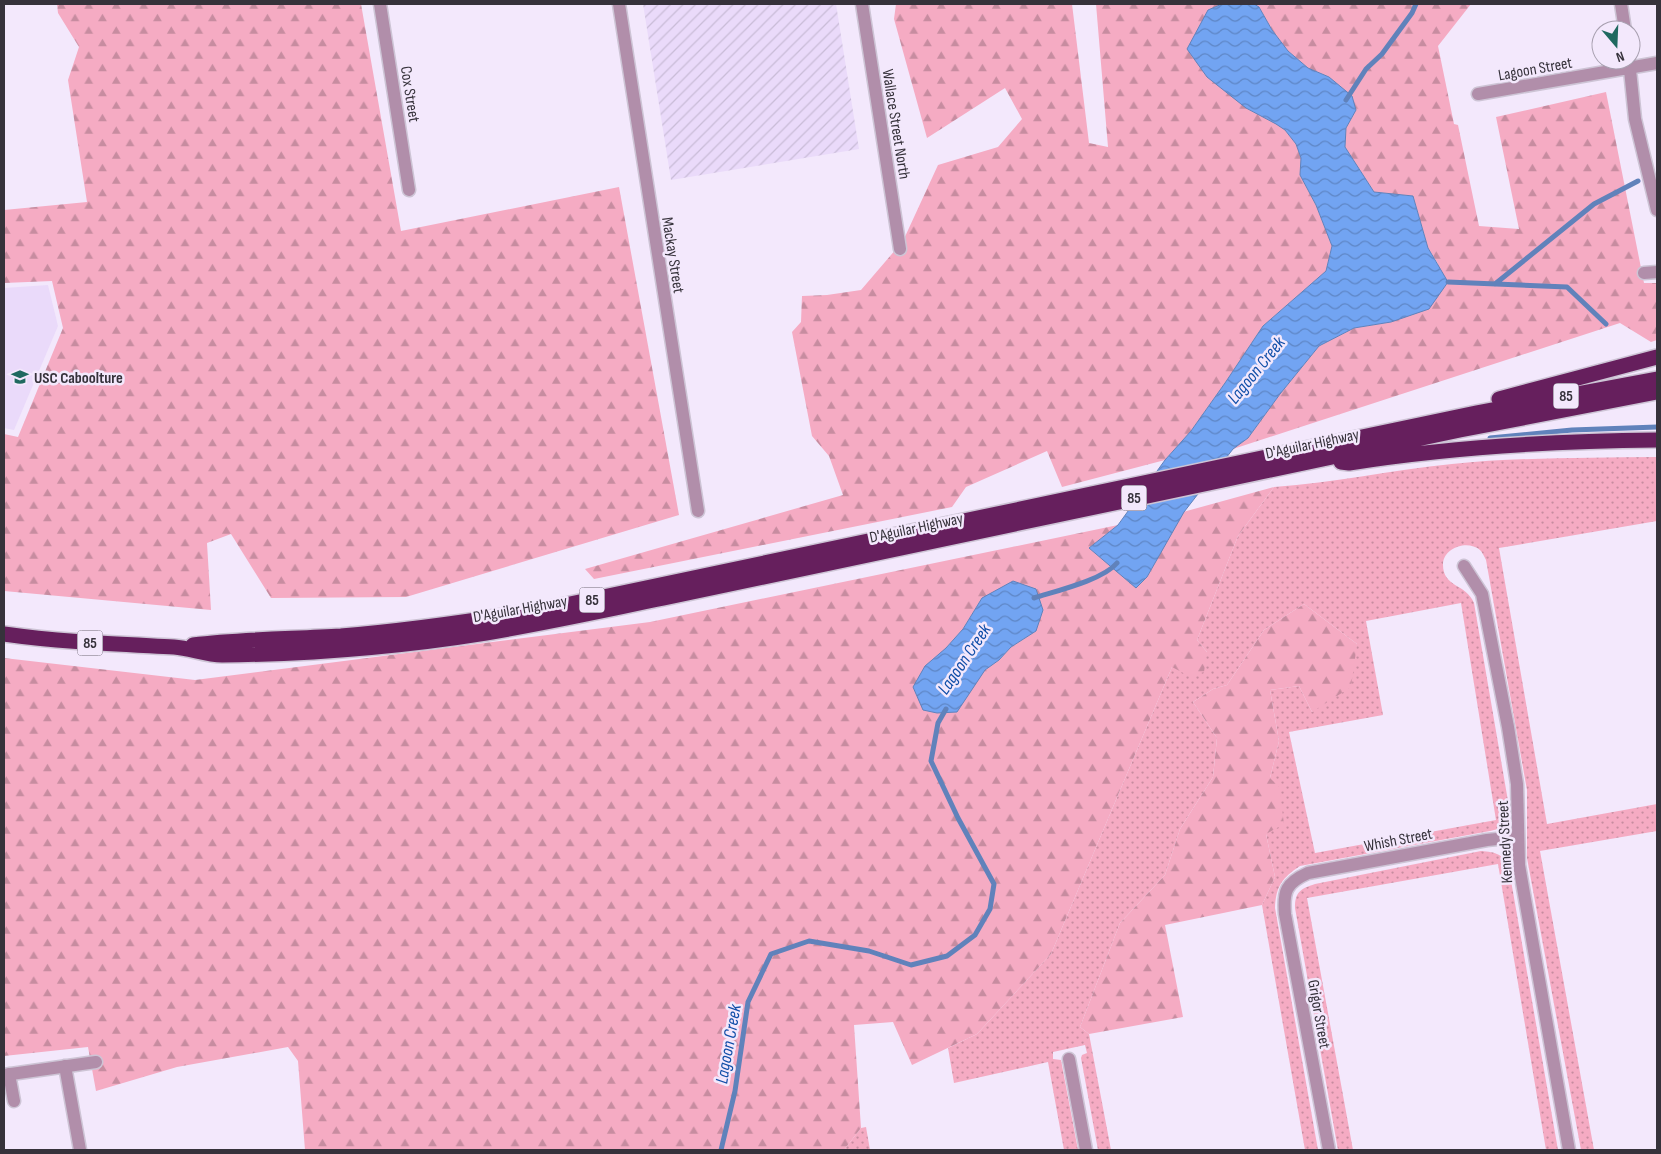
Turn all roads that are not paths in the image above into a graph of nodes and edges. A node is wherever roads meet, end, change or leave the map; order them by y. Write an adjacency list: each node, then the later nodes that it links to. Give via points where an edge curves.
1 (380, 4): 11 (street, Cox Street)
2 (619, 4): 22 (street, Mackay Street)
3 (862, 4): 13 (street, Wallace Street North)
4 (1621, 4): 5 (street)
5 (1623, 20)
6 (1657, 63): 7 (street, Lagoon Street)
7 (1641, 64)
8 (1600, 70): 10 (street, Lagoon Street)
9 (1631, 70): 12 (street, via 1635,119)
10 (1478, 94)
11 (409, 190)
12 (1657, 210)
13 (900, 249)
14 (1657, 272): 15 (street)
15 (1644, 273)
16 (1657, 356): 19 (highway, via 1500,399)
17 (1657, 379): 19 (highway, D'Aguilar Highway / 85)
18 (1657, 392): 21 (highway, D'Aguilar Highway / 85)
19 (1476, 413): 25 (highway, D'Aguilar Highway / 85, via 551,608 411,630)
20 (1657, 440): 21 (highway, via 1508,444 1349,463)
21 (1319, 459): 25 (highway, D'Aguilar Highway / 85, via 484,633 312,652 219,655)
22 (698, 511)
23 (1464, 566): 26 (street, Kennedy Street, via 1482,594 1487,613 1517,784)
24 (4, 634): 25 (highway, D'Aguilar Highway / 85, via 50,640)
25 (177, 647)
26 (1517, 837): 27 (street, Whish Street, via 1308,873); 36 (street, Kennedy Street, via 1519,865)
27 (1289, 885): 35 (street, Grigor Street, via 1284,901 1285,914)
28 (1069, 1059): 34 (street)
29 (96, 1062): 30 (street)
30 (65, 1066): 31 (street); 33 (street)
31 (6, 1074): 32 (street)
32 (14, 1101)
33 (80, 1150)
34 (1086, 1150)
35 (1329, 1150)
36 (1569, 1150)

